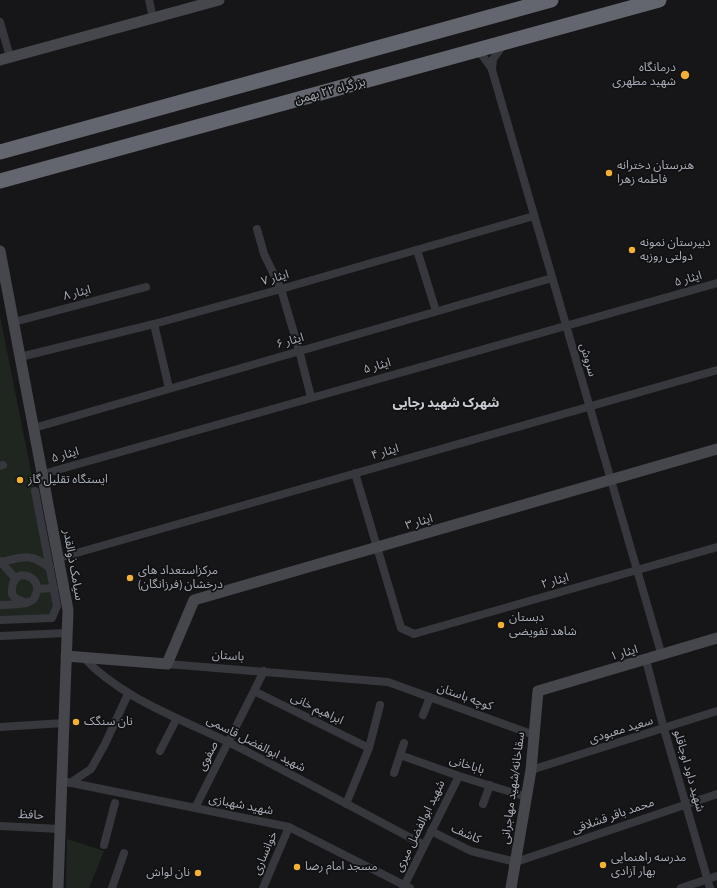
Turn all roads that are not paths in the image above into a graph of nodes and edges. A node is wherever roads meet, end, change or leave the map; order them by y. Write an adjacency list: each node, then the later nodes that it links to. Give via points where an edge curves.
1 (148, 0): 5 (street)
2 (219, 0): 5 (street)
3 (551, 0): 11 (highway)
4 (659, 0): 7 (highway, بزرگراه ۲۲ بهمن)
5 (153, 18): 9 (street)
6 (0, 22): 9 (street)
7 (507, 42): 8 (highway, بزرگراه ۲۲ بهمن); 10 (street, via 493,59)
8 (475, 51): 10 (street, via 482,55); 12 (highway, بزرگراه ۲۲ بهمن)
9 (5, 58)
10 (492, 70): 13 (street, سروش)
11 (0, 152)
12 (0, 182)
13 (534, 216): 15 (street, ایثار ۷); 17 (street, سروش)
14 (257, 229): 20 (street, via 264,254)
15 (417, 250): 20 (street, ایثار ۷); 21 (street)
16 (0, 251): 22 (street, سیامک ذوالقدر)
17 (552, 278): 21 (street, ایثار ۶); 24 (street, سروش)
18 (717, 283): 24 (street, ایثار ۵)
19 (146, 287): 22 (street, ایثار ۸)
20 (281, 289): 23 (street, ایثار ۷); 25 (street)
21 (436, 311): 25 (street, ایثار ۶)
22 (14, 322): 26 (street, سیامک ذوالقدر)
23 (154, 324): 26 (street, ایثار ۷); 28 (street)
24 (566, 325): 29 (street, ایثار ۵); 30 (street, سروش)
25 (299, 350): 28 (street, ایثار ۶); 29 (street)
26 (20, 357): 31 (street, سیامک ذوالقدر)
27 (717, 370): 30 (street, ایثار ۴)
28 (169, 388): 31 (street, ایثار ۶)
29 (311, 397): 34 (street, ایثار ۵)
30 (589, 406): 33 (street, ایثار ۴); 35 (street, سروش)
31 (34, 428): 34 (street, سیامک ذوالقدر)
32 (717, 449): 35 (street, ایثار ۳)
33 (355, 473): 38 (street); 39 (street, ایثار ۴)
34 (43, 474): 39 (street, سیامک ذوالقدر)
35 (611, 480): 38 (street, ایثار ۳); 42 (street, سروش)
36 (35, 491): 41 (street)
37 (717, 546): 42 (street, ایثار ۲)
38 (377, 547): 42 (street, ایثار ۲, via 401,628 414,634); 56 (street, ایثار ۳, via 194,600)
39 (59, 558): 49 (street, سیامک ذوالقدر, via 68,610)
40 (0, 562): 41 (street, via 27,557 40,560); 43 (street)
41 (50, 568): 44 (street)
42 (637, 570): 53 (street, سروش)
43 (15, 578): 45 (street, via 31,577); 46 (street, via 12,594)
44 (54, 588): 45 (street); 48 (street, via 57,606 52,618)
45 (37, 589): 46 (street, via 33,600)
46 (26, 603): 47 (street)
47 (0, 605)
48 (0, 620)
49 (67, 632): 50 (street); 52 (street, سیامک ذوالقدر)
50 (0, 636)
51 (717, 638): 53 (street, ایثار ۱)
52 (66, 656): 54 (street, باستان); 67 (street, سیامک ذوالقدر)
53 (662, 656): 55 (street, ایثار ۱)
54 (83, 657): 56 (street, باستان); 61 (street, شهید ابوالفضل قاسمی, via 94,669)
55 (646, 660): 60 (street, ایثار ۱); 69 (street, شهید داود اوجاقلو)
56 (167, 664): 57 (street, باستان)
57 (264, 671): 58 (street, باستان); 59 (street, صفوی)
58 (388, 682): 62 (street, کوچه باستان)
59 (254, 691): 71 (street, صفوی); 73 (street, ابراهیم خانی)
60 (538, 691): 70 (street, سقاخانه/شهید مهاجرانی)
61 (128, 694): 66 (street, شهید ابوالفضل قاسمی); 79 (street, via 91,769)
62 (430, 697): 65 (street); 70 (street, کوچه باستان)
63 (380, 705): 73 (street)
64 (717, 711): 69 (street, سعید معبودی)
65 (423, 715)
66 (178, 718): 71 (street, شهید ابوالفضل قاسمی); 74 (street)
67 (64, 723): 68 (street); 79 (street, سیامک ذوالقدر)
68 (0, 727)
69 (664, 729): 76 (street, سعید معبودی); 86 (street, شهید داود اوجاقلو)
70 (534, 735): 76 (street, سقاخانه/شهید مهاجرانی)
71 (228, 742): 84 (street, شهید ابوالفضل قاسمی); 87 (street, صفوی)
72 (404, 743): 75 (street)
73 (368, 748): 84 (street)
74 (160, 751)
75 (400, 755): 77 (street); 78 (street, باباخانی)
76 (531, 770): 82 (street, سقاخانه/شهید مهاجرانی)
77 (394, 773)
78 (459, 776): 80 (street, باباخانی); 91 (street, شهید ابوالفضل میری)
79 (66, 782): 87 (street, شهید شهبازی); 90 (street, سیامک ذوالقدر)
80 (490, 785): 82 (street, باباخانی); 85 (street)
81 (717, 794): 86 (street, محمد باقر قشلاقی)
82 (527, 796): 95 (street, سقاخانه/شهید مهاجرانی)
83 (115, 802): 92 (street)
84 (346, 804): 93 (street, شهید ابوالفضل قاسمی)
85 (483, 804)
86 (686, 805): 95 (street, محمد باقر قشلاقی); 97 (street, شهید داود اوجاقلو)
87 (195, 808): 89 (street, شهید شهبازی)
88 (0, 826): 90 (street, حافظ)
89 (289, 827): 98 (street, شهید شهبازی); 101 (street, خوانساری)
90 (60, 829): 99 (street, سیامک ذوالقدر)
91 (431, 831): 93 (street, شهید ابوالفضل میری); 95 (street, کاشف, via 471,851)
92 (104, 845)
93 (424, 846): 98 (street, شهید ابوالفضل میری)
94 (124, 852): 100 (street)
95 (516, 862): 102 (street, سقاخانه/شهید مهاجرانی)
96 (717, 876): 97 (street)
97 (707, 879): 103 (street); 104 (street, شهید داود اوجاقلو)
98 (406, 887)
99 (58, 888)
100 (112, 888)
101 (263, 888)
102 (511, 888)
103 (680, 888)
104 (710, 888)

